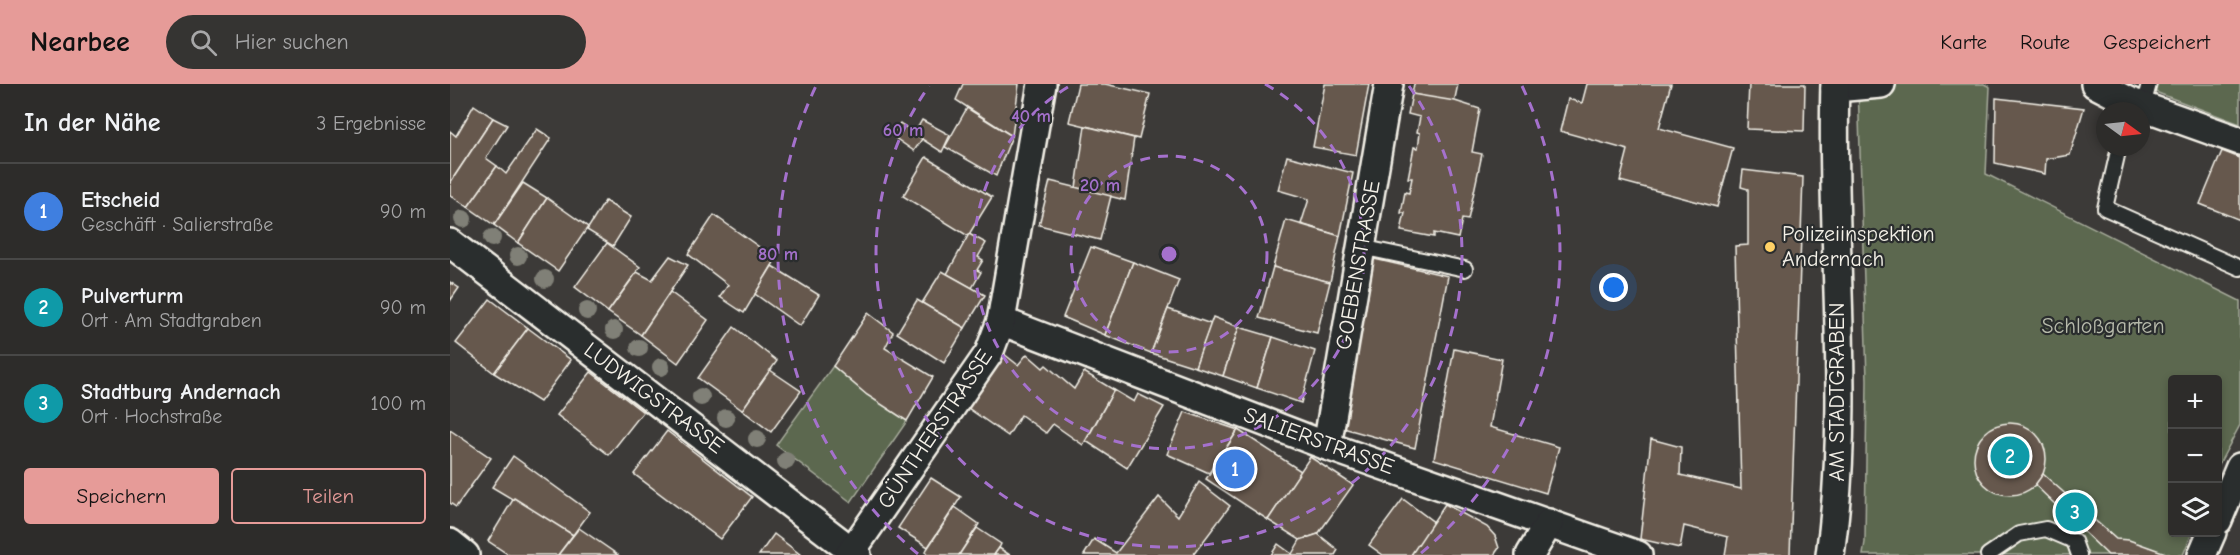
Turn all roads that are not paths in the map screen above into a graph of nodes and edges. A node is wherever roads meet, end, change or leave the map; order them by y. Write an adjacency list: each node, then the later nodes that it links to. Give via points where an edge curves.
1 (1042, 84): 13 (street, GÜNTHERSTRASSE)
2 (1389, 84): 10 (street, GOEBENSTRASSE)
3 (1881, 84): 5 (street)
4 (2095, 84): 6 (street)
5 (1835, 86): 24 (street, AM STADTGRABEN, via 1833,159 1840,392)
6 (2137, 100): 7 (street)
7 (2240, 141)
8 (2117, 156): 11 (lane, via 2105,208)
9 (450, 243): 20 (street, LUDWIGSTRASSE)
10 (1360, 246): 12 (lane); 14 (street, GOEBENSTRASSE)
11 (2240, 268)
12 (1465, 269)
13 (1001, 321): 14 (street, SALIERSTRASSE); 20 (street, GÜNTHERSTRASSE, via 989,353)
14 (1327, 446): 17 (street, SALIERSTRASSE)
15 (2240, 467): 16 (street)
16 (2222, 508)
17 (1549, 523): 22 (street); 23 (street, SALIERSTRASSE)
18 (2210, 537): 27 (street)
19 (450, 543): 21 (street)
20 (852, 554)
21 (465, 555)
22 (1530, 555)
23 (1638, 555)
24 (1830, 555)
25 (1988, 555): 26 (lane, via 2019,534 2046,529 2074,541)
26 (2079, 555)
27 (2202, 555)

